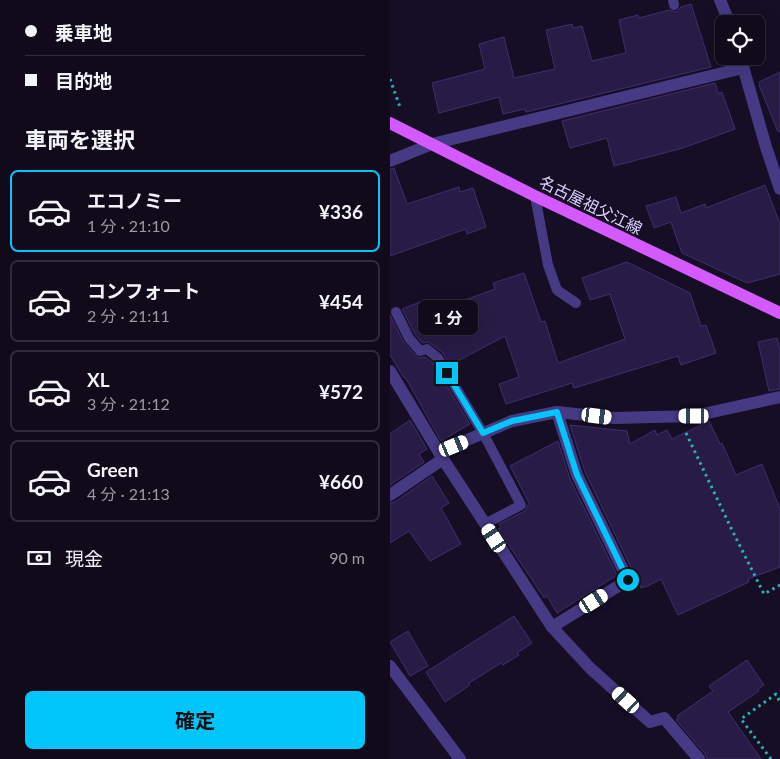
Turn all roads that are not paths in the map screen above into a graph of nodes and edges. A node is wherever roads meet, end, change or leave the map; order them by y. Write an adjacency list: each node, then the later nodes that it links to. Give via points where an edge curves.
1 (720, 0): 2 (street)
2 (726, 15)
3 (731, 65): 6 (street)
4 (743, 65): 8 (street)
5 (390, 123): 6 (main road, 名古屋祖父江線)
6 (432, 144): 7 (street); 10 (main road, 名古屋祖父江線)
7 (390, 161)
8 (776, 167): 9 (street)
9 (780, 189)
10 (535, 196): 11 (lane, via 548,265 557,290); 13 (main road, 名古屋祖父江線)
11 (576, 303)
12 (396, 312): 17 (lane, via 409,338 420,351 426,349 438,358)
13 (780, 313)
14 (390, 371): 18 (street)
15 (780, 397): 16 (street, via 694,416 614,418)
16 (557, 412): 17 (street, via 512,421); 21 (street, via 577,475 628,580)
17 (483, 433): 18 (street); 20 (lane, via 521,505)
18 (441, 455): 19 (street); 20 (street)
19 (390, 495)
20 (485, 524): 21 (street)
21 (552, 627): 24 (street, via 590,668 650,722 664,718)
22 (390, 666): 23 (street)
23 (460, 759)
24 (699, 759)

